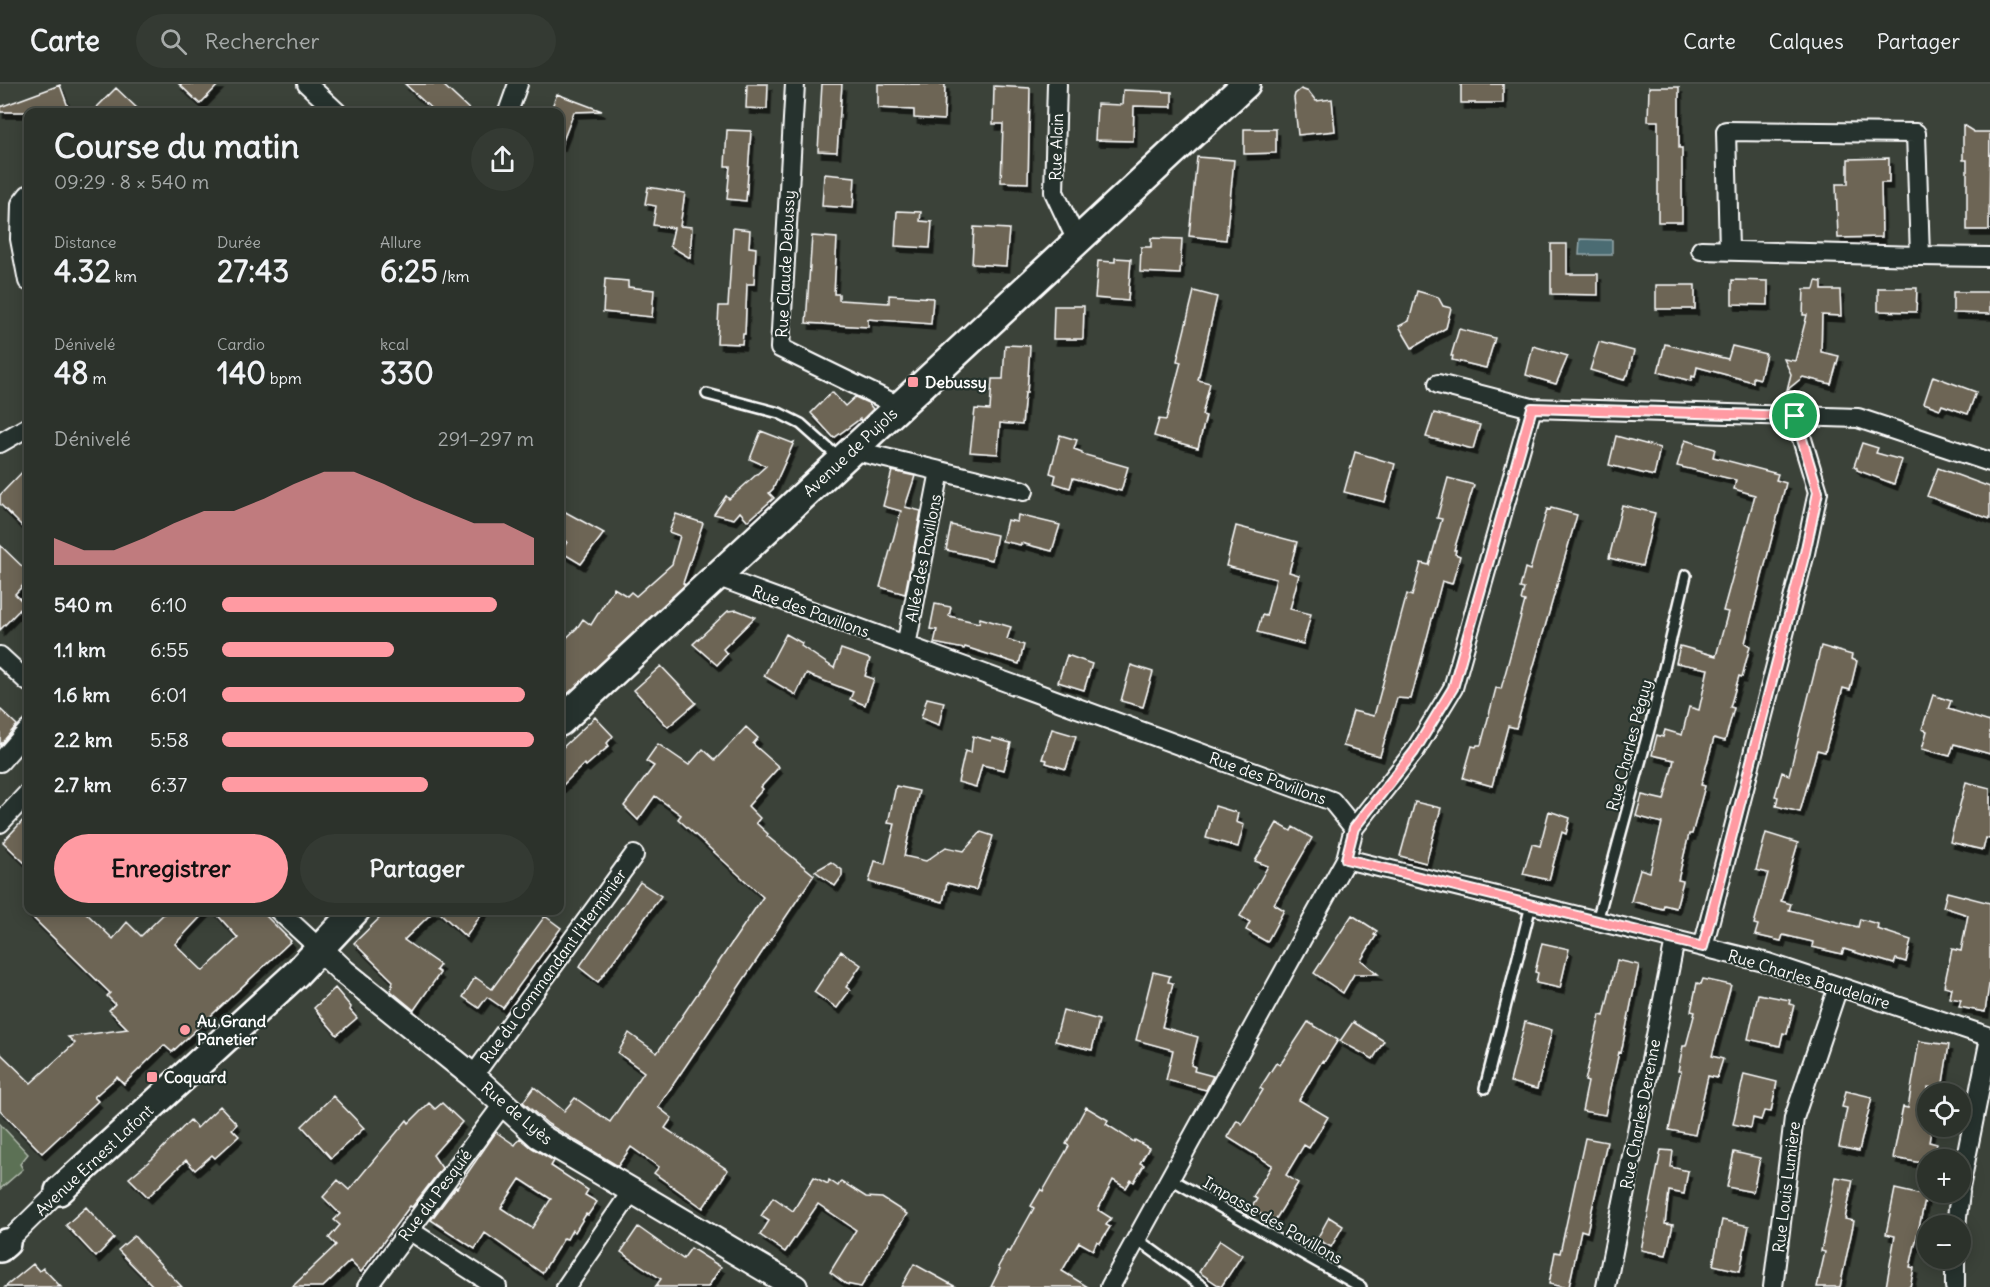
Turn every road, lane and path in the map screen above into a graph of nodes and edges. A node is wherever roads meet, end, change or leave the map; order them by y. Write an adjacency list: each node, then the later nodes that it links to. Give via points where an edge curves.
1 (307, 84): 6 (street)
2 (518, 84): 7 (street)
3 (795, 84): 17 (street, Rue Claude Debussy, via 780,348)
4 (1057, 84): 9 (street, Rue Alain, via 1054,192)
5 (1246, 84): 9 (main road, Avenue de Pujols)
6 (332, 108)
7 (509, 108)
8 (24, 200): 14 (street, via 20,239)
9 (1077, 241): 17 (main road, Avenue de Pujols)
10 (1701, 250): 11 (street)
11 (1729, 250): 12 (street); 12 (street, via 1725,131 1916,133)
12 (1920, 256): 13 (street)
13 (1990, 257)
14 (24, 260)
15 (1438, 384): 18 (street)
16 (707, 394): 22 (lane, via 779,413)
17 (899, 406): 22 (main road, Avenue de Pujols)
18 (1532, 408): 19 (street); 36 (street, via 1453,688 1414,752)
19 (1795, 416): 23 (street, via 1858,417); 44 (street, via 1818,492)
20 (24, 429): 21 (street)
21 (0, 443)
22 (847, 455): 24 (street, Allée des Pavillons); 27 (main road, Avenue de Pujols)
23 (1990, 462)
24 (940, 471): 25 (street, Allée des Pavillons); 28 (street, Allée des Pavillons)
25 (1024, 491)
26 (1686, 575): 42 (lane, Rue Charles Péguy)
27 (716, 576): 28 (street, Rue des Pavillons); 31 (main road, Avenue de Pujols)
28 (906, 646): 36 (street, Rue des Pavillons, via 1332,801)
29 (0, 656): 30 (street)
30 (24, 678)
31 (564, 718)
32 (24, 735): 33 (street)
33 (0, 762)
34 (24, 797): 35 (street)
35 (0, 823)
36 (1354, 828): 38 (street)
37 (634, 855): 48 (street, Rue du Commandant l’Herminier)
38 (1346, 859): 39 (street, Rue Charles Baudelaire); 52 (street)
39 (1531, 904): 42 (street, Rue Charles Baudelaire); 49 (lane)
40 (283, 915): 45 (street)
41 (351, 915): 45 (main road)
42 (1597, 921): 43 (street, Rue Charles Baudelaire)
43 (1675, 940): 44 (street, Rue Charles Baudelaire); 66 (street, Rue Charles Derenne)
44 (1703, 947): 46 (street, Rue Charles Baudelaire, via 1768,963)
45 (320, 949): 48 (street, Rue de Lyès); 53 (main road, Avenue Ernest Lafont)
46 (1838, 987): 47 (street, Rue Charles Baudelaire); 67 (street, Rue Louis Lumière, via 1794,1118)
47 (1990, 1038): 51 (street)
48 (472, 1076): 50 (street, Rue de Lyès)
49 (1485, 1088)
50 (504, 1103): 54 (street, Rue de Lyès, via 539,1136); 55 (street, Rue du Pesquié)
51 (1968, 1149)
52 (1171, 1179): 56 (street); 65 (lane, Impasse des Pavillons)
53 (59, 1191): 57 (street, Avenue Ernest Lafont)
54 (632, 1191): 61 (street); 62 (street, Rue de Lyès)
55 (409, 1230): 59 (street, Rue du Pesquié); 60 (street)
56 (1138, 1240): 63 (street); 64 (lane)
57 (3, 1245)
58 (1955, 1269): 68 (street)
59 (367, 1287)
60 (497, 1287)
61 (566, 1287)
62 (795, 1287)
63 (1110, 1287)
64 (1203, 1287)
65 (1361, 1287)
66 (1606, 1287)
67 (1773, 1287)
68 (1955, 1287)

